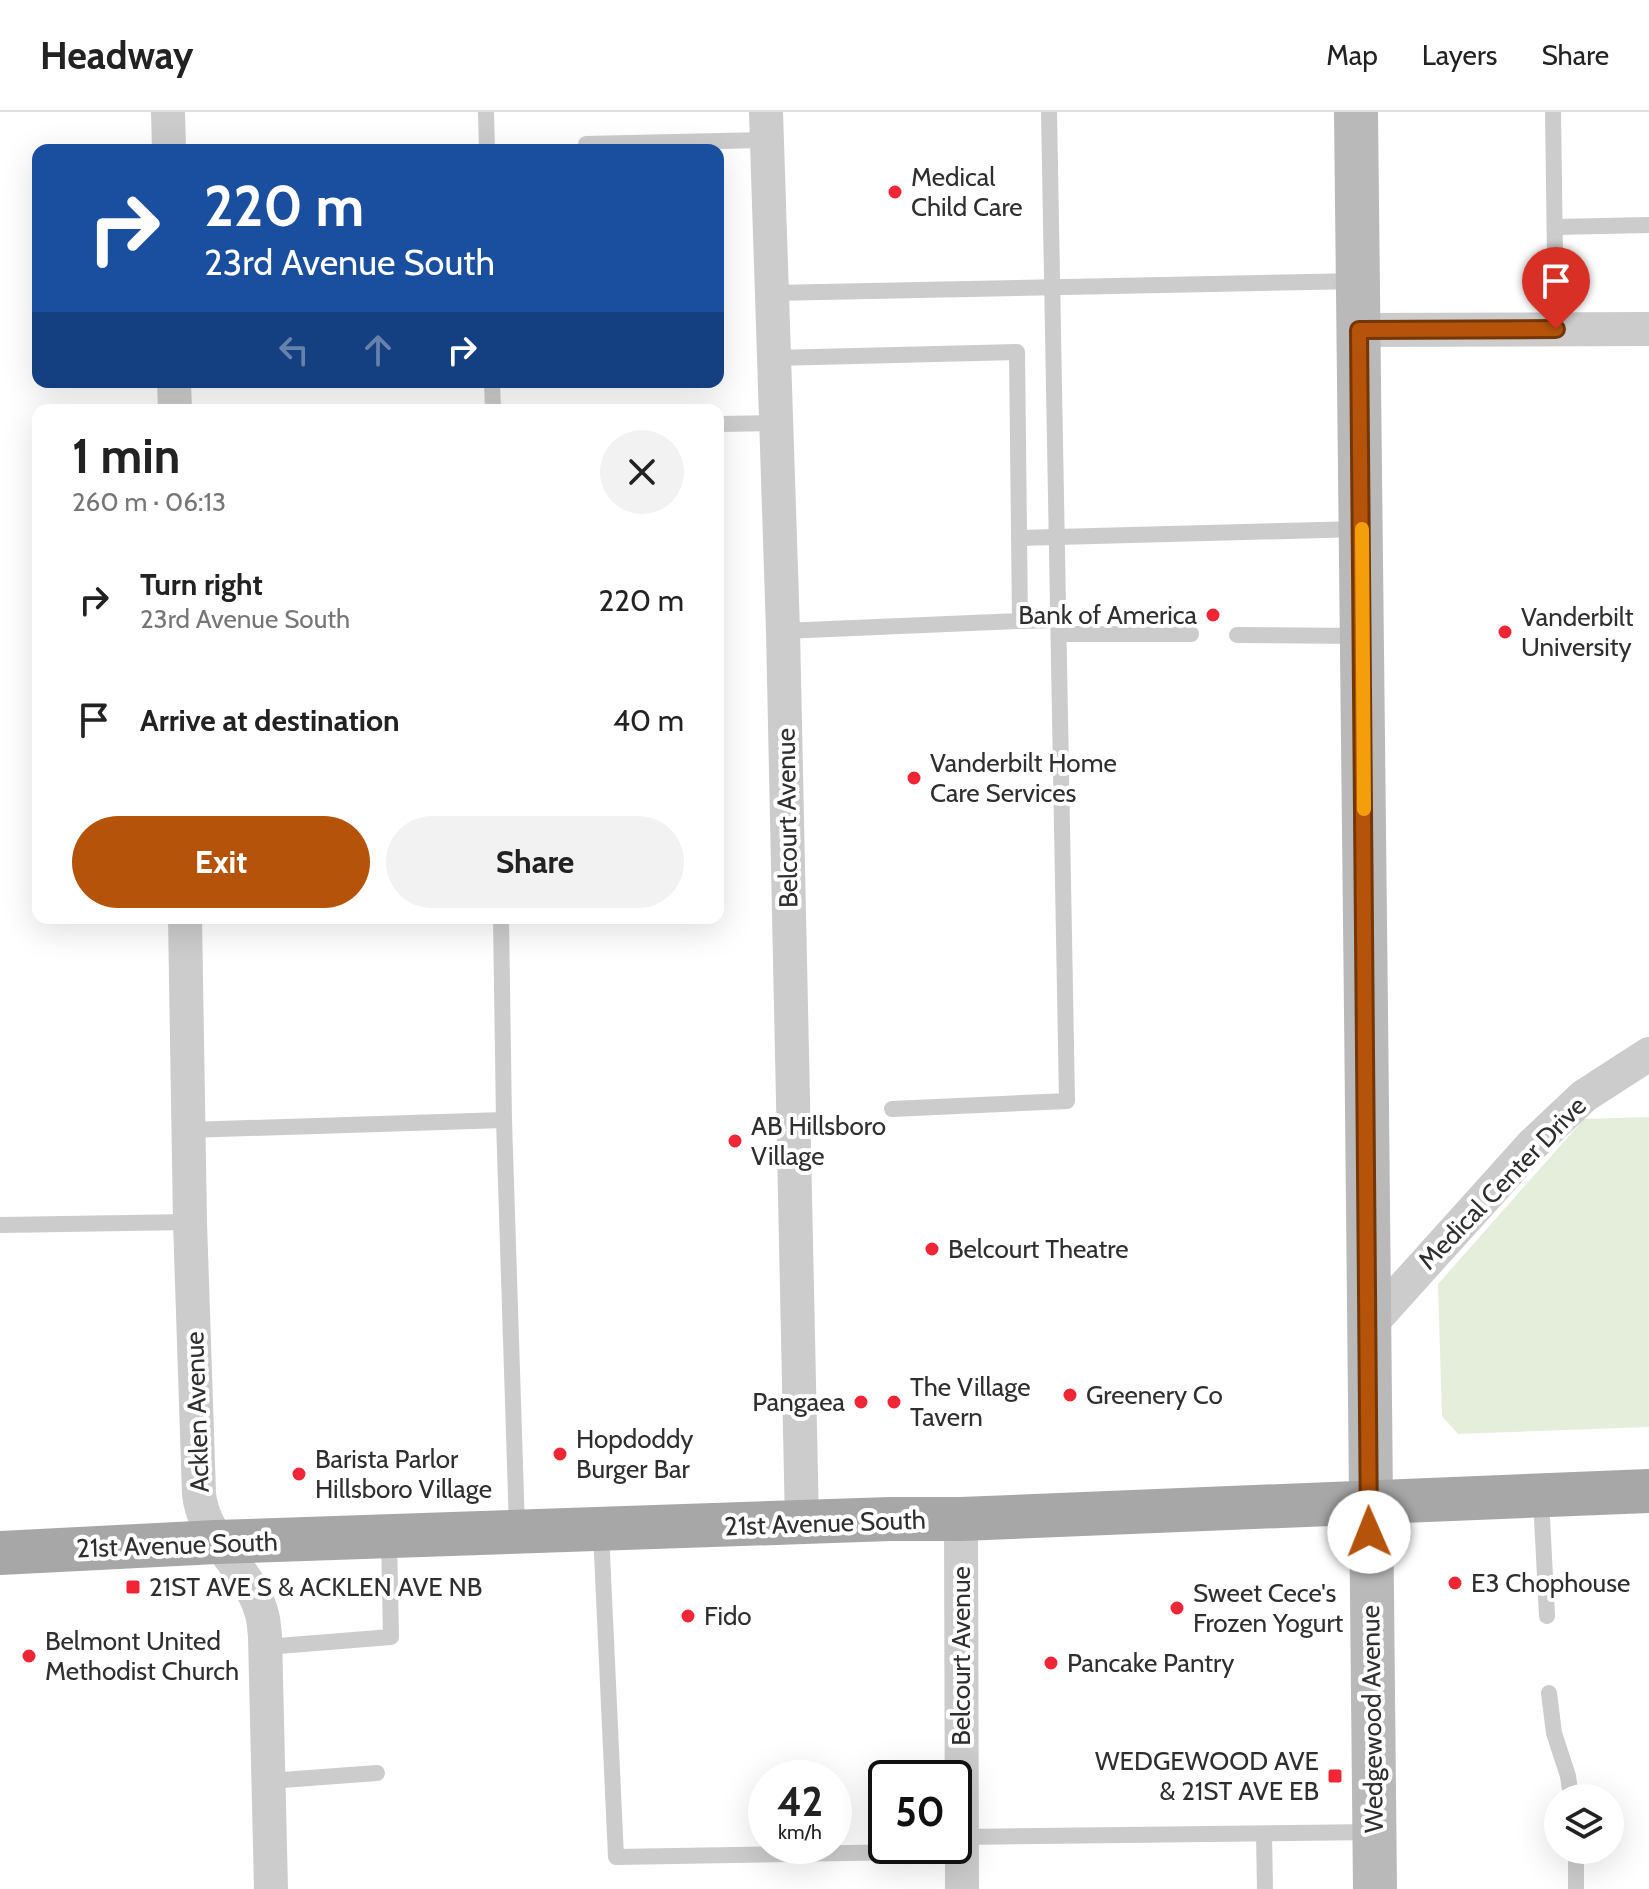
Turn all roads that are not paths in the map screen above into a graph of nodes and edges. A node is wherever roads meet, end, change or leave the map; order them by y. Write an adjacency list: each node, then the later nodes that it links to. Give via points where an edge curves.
1 (168, 112): 7 (street)
2 (486, 112): 8 (lane)
3 (1049, 112): 13 (lane)
4 (1356, 112): 12 (main road, Wedgewood Avenue)
5 (1553, 112): 11 (lane)
6 (767, 126): 9 (lane); 14 (street, Belcourt Avenue)
7 (169, 144)
8 (487, 144)
9 (586, 144)
10 (1649, 225): 11 (lane)
11 (1555, 227): 15 (lane)
12 (1359, 281): 13 (lane); 17 (main road, Wedgewood Avenue)
13 (1052, 287): 14 (lane); 22 (lane)
14 (772, 293): 18 (street, Belcourt Avenue)
15 (1556, 329): 16 (street); 17 (street)
16 (1649, 329)
17 (1359, 330): 21 (main road, Wedgewood Avenue)
18 (775, 358): 19 (street, Belcourt Avenue); 23 (lane, via 1017,352)
19 (777, 423): 20 (lane); 26 (street, Belcourt Avenue)
20 (724, 424)
21 (1362, 529): 22 (lane); 29 (main road, Wedgewood Avenue)
22 (1057, 537): 23 (lane); 25 (lane)
23 (1019, 538): 24 (lane)
24 (1020, 621): 25 (lane); 26 (lane)
25 (1058, 627): 27 (lane); 33 (lane, via 1067,1101)
26 (783, 631): 43 (street, Belcourt Avenue)
27 (1191, 634)
28 (1237, 635): 29 (lane)
29 (1364, 636): 38 (main road, Wedgewood Avenue)
30 (185, 924): 35 (street, Acklen Avenue)
31 (501, 924): 34 (lane)
32 (1649, 1054): 38 (street, Medical Center Drive, via 1584,1096 1533,1144)
33 (892, 1109)
34 (504, 1120): 35 (lane); 45 (lane)
35 (188, 1130): 36 (street, Acklen Avenue)
36 (190, 1222): 37 (lane); 47 (street, Acklen Avenue, via 199,1494)
37 (0, 1225)
38 (1368, 1327): 41 (main road, Wedgewood Avenue)
39 (1649, 1491): 40 (main road, 21st Avenue South)
40 (1541, 1495): 41 (main road, 21st Avenue South); 49 (lane)
41 (1369, 1501): 42 (main road, 21st Avenue South); 56 (main road, Wedgewood Avenue)
42 (961, 1519): 43 (main road, 21st Avenue South); 52 (street, Belcourt Avenue)
43 (802, 1524): 44 (main road, 21st Avenue South)
44 (601, 1531): 45 (main road, 21st Avenue South); 59 (lane, via 616,1857)
45 (517, 1534): 46 (main road, 21st Avenue South)
46 (389, 1537): 47 (main road, 21st Avenue South); 50 (lane, via 391,1637)
47 (216, 1542): 48 (main road, 21st Avenue South); 50 (street, Acklen Avenue, via 261,1610)
48 (0, 1553)
49 (1547, 1616)
50 (266, 1647): 54 (street, Acklen Avenue)
51 (1549, 1693): 55 (lane)
52 (962, 1760)
53 (377, 1773): 54 (lane)
54 (269, 1781): 62 (street, Acklen Avenue)
55 (1569, 1784)
56 (1374, 1832): 57 (lane); 65 (main road, Wedgewood Avenue)
57 (1264, 1834): 58 (lane); 64 (lane)
58 (972, 1844)
59 (868, 1848)
60 (962, 1864): 63 (street, Belcourt Avenue)
61 (1576, 1864): 66 (lane)
62 (271, 1889)
63 (962, 1889)
64 (1265, 1889)
65 (1375, 1889)
66 (1576, 1889)

